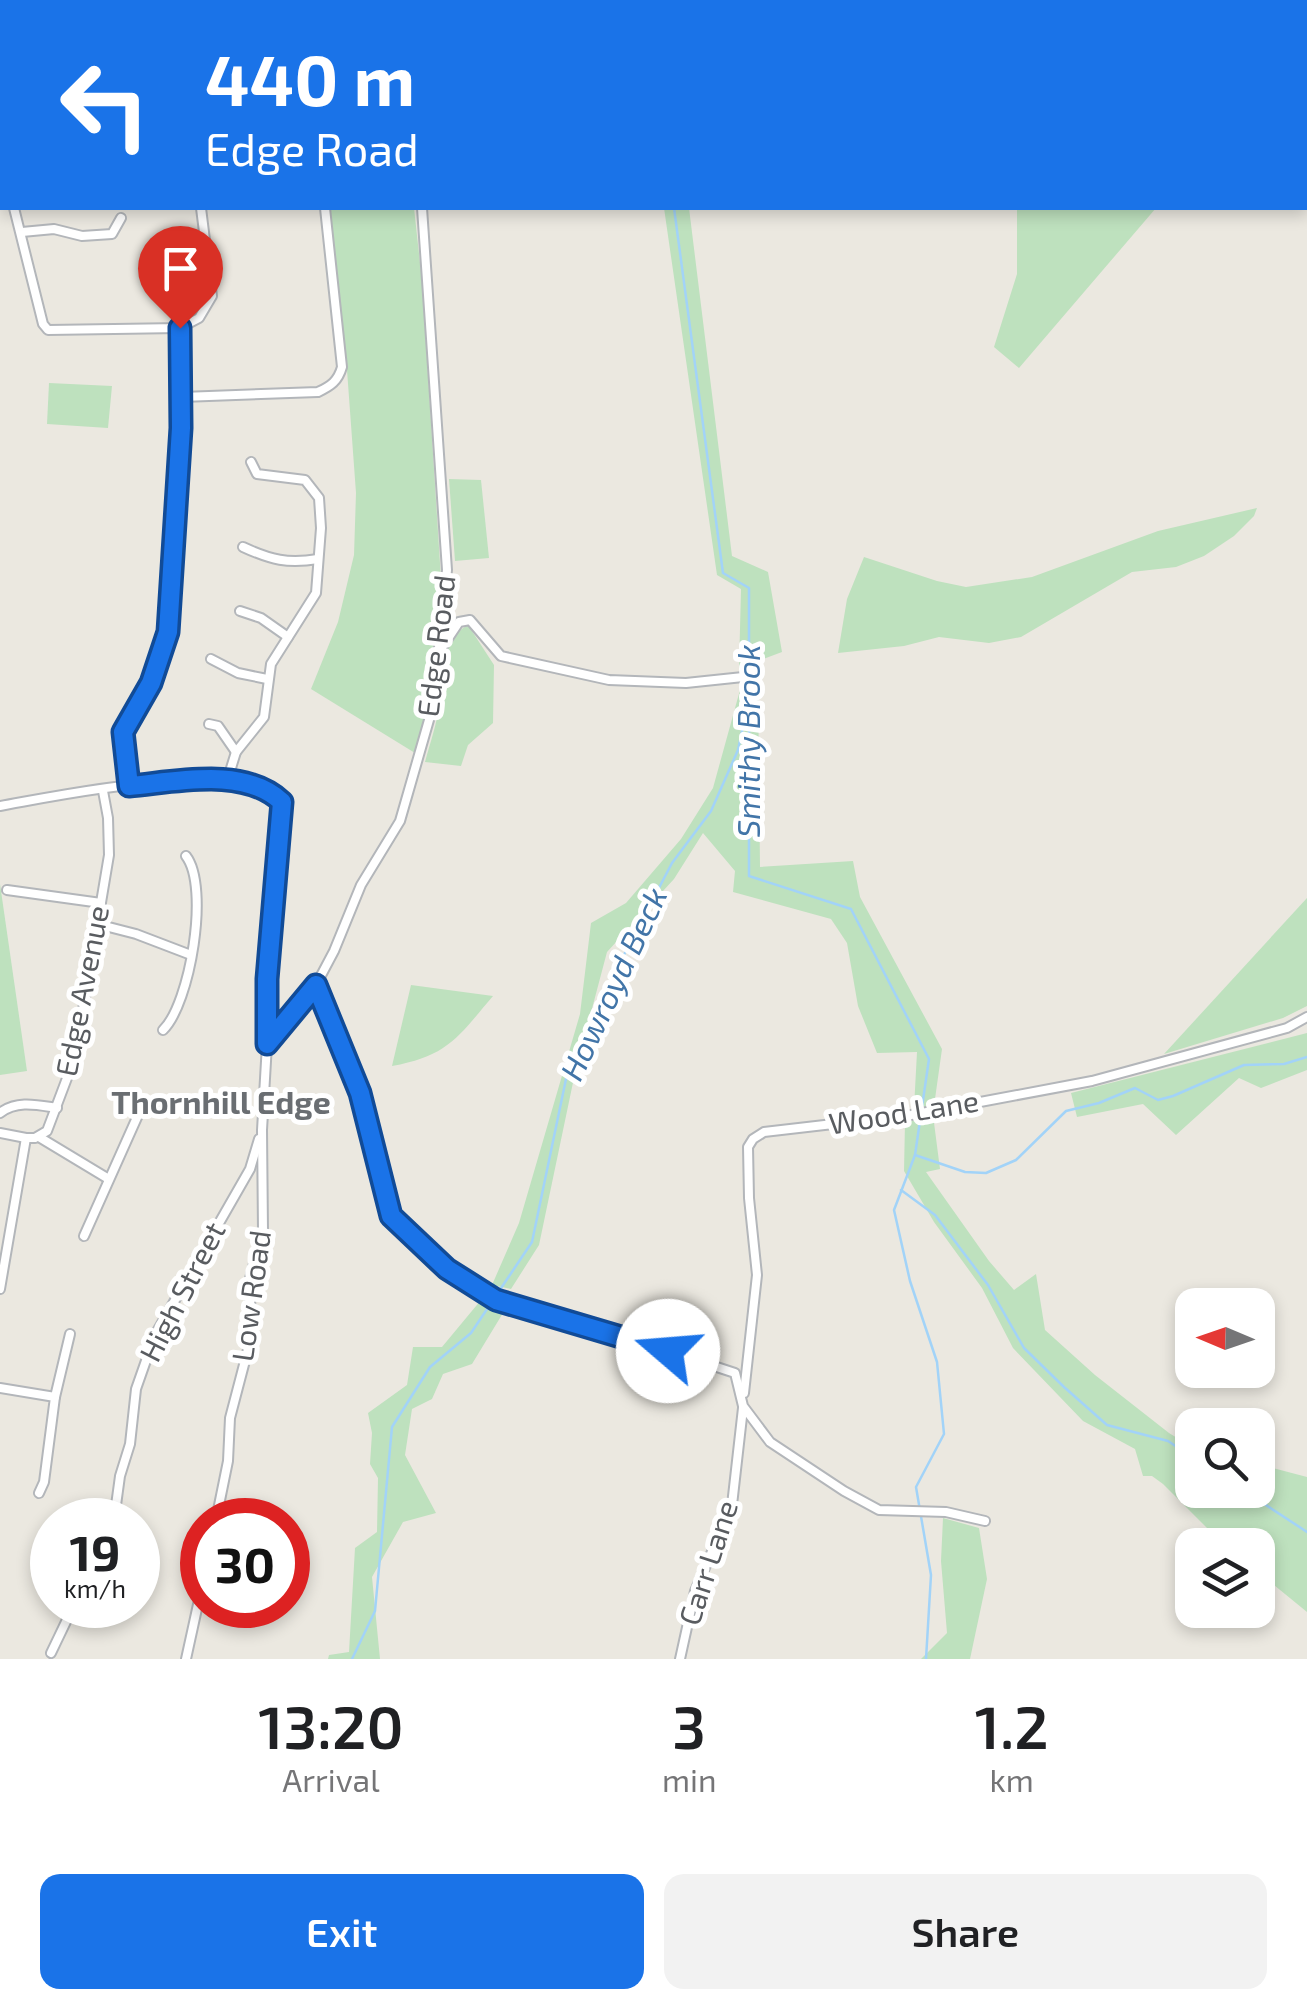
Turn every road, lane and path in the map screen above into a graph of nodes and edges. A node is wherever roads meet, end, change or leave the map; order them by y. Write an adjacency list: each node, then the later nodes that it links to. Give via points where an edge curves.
1 (15, 210): 6 (street)
2 (201, 210): 7 (street, via 212,296 199,318)
3 (325, 210): 8 (street, via 339,377 318,392)
4 (422, 210): 16 (street, Edge Road, via 448,570)
5 (121, 218): 6 (street, via 112,234)
6 (22, 232): 7 (street, via 48,330)
7 (180, 328): 8 (street)
8 (182, 398): 23 (street, via 168,632 151,683 123,732)
9 (251, 462): 10 (street)
10 (257, 474): 11 (street); 13 (street, via 305,480 319,498)
11 (251, 484)
12 (243, 548): 13 (street, via 274,562)
13 (318, 560): 15 (street, via 316,594)
14 (240, 612): 15 (street)
15 (288, 637): 19 (street)
16 (438, 653): 18 (street, via 451,630 470,620 501,656 609,680); 31 (street, Edge Road, via 433,706 400,821 360,885)
17 (210, 658): 19 (street)
18 (743, 677)
19 (267, 678): 21 (street, via 264,717)
20 (209, 724): 21 (street, via 218,726)
21 (236, 752): 22 (street)
22 (227, 781): 23 (street); 34 (street, via 262,788 282,802)
23 (129, 786): 24 (street)
24 (103, 791): 25 (street); 28 (street, Edge Avenue, via 109,855)
25 (0, 806)
26 (186, 856): 30 (street, via 199,908)
27 (7, 890): 28 (street)
28 (101, 903): 29 (street, Edge Avenue)
29 (97, 924): 30 (street); 36 (street, Edge Avenue, via 75,1057)
30 (191, 955): 33 (street)
31 (316, 985): 34 (street, Edge Road); 47 (street, via 360,1093 391,1216 447,1269 496,1300)
32 (1307, 1017): 46 (street, Wood Lane, via 1092,1081 753,1138 749,1198 757,1275)
33 (163, 1030)
34 (267, 1044): 38 (street)
35 (143, 1104): 42 (street)
36 (57, 1108): 37 (street, via 26,1104); 40 (street, Edge Avenue)
37 (0, 1113)
38 (262, 1130): 52 (street, High Street, via 250,1169 155,1335 136,1389); 53 (street, Low Road, via 264,1231 249,1282 252,1334 230,1418)
39 (0, 1134): 41 (street)
40 (39, 1137): 41 (street); 42 (street)
41 (26, 1138): 44 (street)
42 (107, 1178): 43 (street)
43 (84, 1236)
44 (0, 1290)
45 (70, 1334): 49 (street)
46 (746, 1370): 47 (street); 50 (street, Wood Lane)
47 (735, 1373): 50 (street)
48 (0, 1388): 49 (street)
49 (55, 1397): 51 (street)
50 (744, 1402): 54 (street, via 770,1442 880,1510); 59 (street, Carr Lane, via 732,1504 694,1591)
51 (39, 1493)
52 (117, 1498)
53 (220, 1498)
54 (985, 1521)
55 (63, 1628): 57 (street)
56 (193, 1628): 58 (street)
57 (51, 1653)
58 (186, 1659)
59 (680, 1659)

